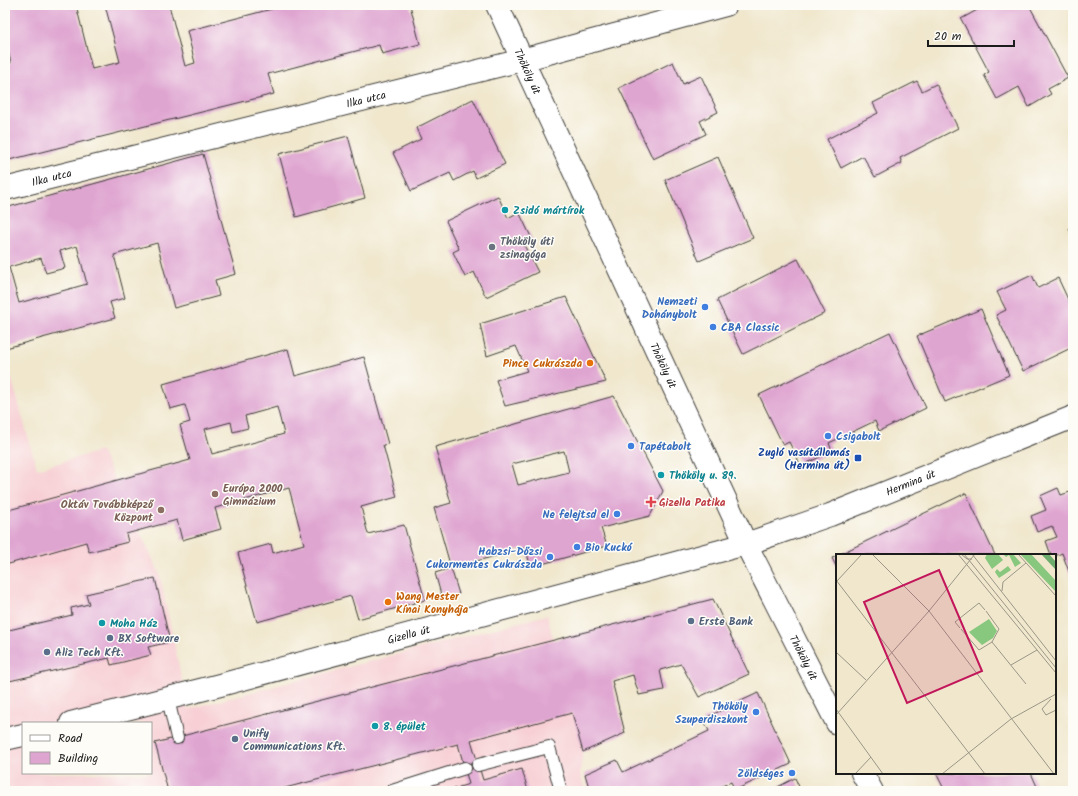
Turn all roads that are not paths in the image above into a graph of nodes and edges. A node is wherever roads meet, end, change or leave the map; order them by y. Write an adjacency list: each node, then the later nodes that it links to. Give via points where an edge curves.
1 (496, 5): 3 (street, Thököly út)
2 (726, 5): 3 (street, Ilka utca)
3 (522, 60): 4 (street, Ilka utca); 6 (street, Thököly út)
4 (5, 189)
5 (1073, 417): 6 (street, Hermina út, via 830,515)
6 (746, 544): 7 (street, Gizella út); 8 (street, Thököly út)
7 (168, 699): 9 (street, Gizella út); 11 (lane)
8 (836, 721)
9 (75, 722)
10 (22, 735): 12 (street)
11 (177, 738)
12 (5, 740)
13 (478, 765): 17 (lane, via 549,747)
14 (465, 768): 16 (lane)
15 (863, 774): 18 (street)
16 (392, 791)
17 (561, 791)
18 (872, 791)

